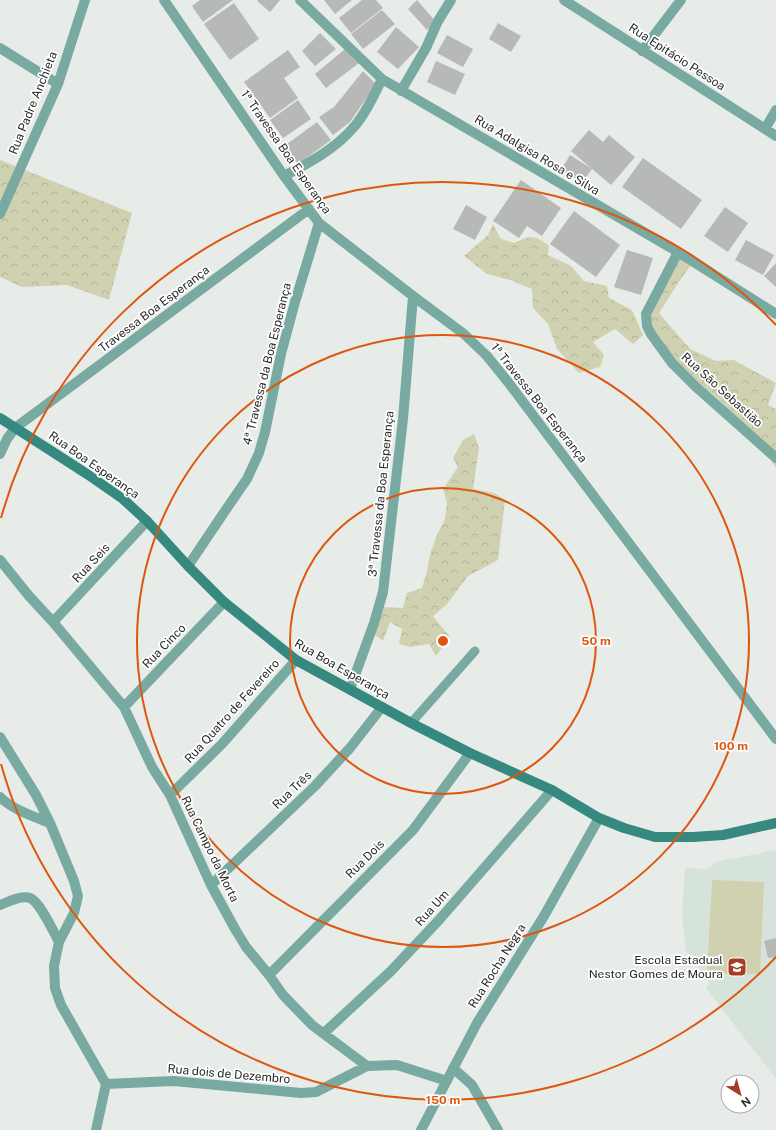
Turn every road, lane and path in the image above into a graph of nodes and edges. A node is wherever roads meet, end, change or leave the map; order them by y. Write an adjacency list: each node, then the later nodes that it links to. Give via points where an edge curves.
1 (86, 0): 10 (street, Rua Padre Anchieta)
2 (164, 0): 15 (street, 1ª Travessa Boa Esperança)
3 (300, 0): 9 (street, Rua Adalgisa Rosa e Silva)
4 (451, 0): 11 (street)
5 (564, 0): 8 (street, Rua Epitácio Pessoa)
6 (681, 0): 8 (street)
7 (0, 48): 10 (street)
8 (642, 51): 13 (street, Rua Epitácio Pessoa)
9 (382, 79): 11 (street, Rua Adalgisa Rosa e Silva); 15 (street, via 354,128 329,149)
10 (58, 84): 17 (street, Rua Padre Anchieta)
11 (401, 91): 19 (street, Rua Adalgisa Rosa e Silva)
12 (776, 110): 13 (street)
13 (765, 129): 14 (street, Rua Epitácio Pessoa)
14 (776, 136)
15 (284, 176): 16 (street, 1ª Travessa Boa Esperança)
16 (309, 210): 18 (street, 1ª Travessa Boa Esperança); 23 (street, Travessa Boa Esperança)
17 (0, 214)
18 (319, 223): 20 (street, 1ª Travessa Boa Esperança); 28 (street, 4ª Travessa da Boa Esperança, via 281,354 259,453 247,479)
19 (678, 252): 21 (street, Rua Adalgisa Rosa e Silva); 25 (street, Rua São Sebastião, via 650,304 646,314 647,326 676,368)
20 (413, 296): 33 (street, 3ª Travessa da Boa Esperança, via 403,419 383,592); 38 (street, 1ª Travessa Boa Esperança, via 464,334 488,356)
21 (776, 314)
22 (0, 418): 23 (street, Rua Boa Esperança)
23 (15, 428): 24 (street); 26 (street, Rua Boa Esperança, via 123,499)
24 (0, 454)
25 (776, 458)
26 (147, 521): 28 (street, Rua Boa Esperança); 30 (street, Rua Seis)
27 (0, 560): 30 (street, Rua Campo da Morta)
28 (188, 566): 29 (street, Rua Boa Esperança)
29 (224, 602): 32 (street, Rua Boa Esperança); 34 (street, Rua Cinco)
30 (54, 622): 34 (street, Rua Campo da Morta)
31 (475, 651): 36 (lane)
32 (296, 660): 33 (street, Rua Boa Esperança); 41 (street, Rua Quatro de Fevereiro, via 222,744)
33 (350, 689): 35 (street, Rua Boa Esperança)
34 (124, 707): 41 (street, Rua Campo da Morta, via 152,767)
35 (382, 707): 36 (street, Rua Boa Esperança); 46 (street, Rua Três, via 350,748 315,786)
36 (411, 723): 39 (street, Rua Boa Esperança)
37 (0, 737): 44 (street)
38 (776, 739)
39 (470, 753): 40 (street, Rua Boa Esperança); 49 (street, Rua Dois, via 413,830)
40 (552, 790): 43 (street, Rua Boa Esperança); 50 (street, Rua Um, via 391,972)
41 (170, 795): 46 (street, Rua Campo da Morta)
42 (0, 797): 44 (street, via 17,809)
43 (599, 818): 45 (street, Rua Boa Esperança, via 655,836 723,835); 52 (street, Rua Rocha Negra)
44 (50, 822): 48 (street, via 72,874 78,896 74,912)
45 (776, 823)
46 (211, 885): 49 (street, Rua Campo da Morta, via 246,947)
47 (0, 905): 48 (street, via 24,897 35,901)
48 (59, 942): 54 (street, via 54,966 55,988 61,1005)
49 (269, 975): 50 (street, Rua Campo da Morta, via 293,1006)
50 (324, 1034): 51 (street, Rua Campo da Morta)
51 (367, 1066): 53 (street, via 397,1065); 54 (street, Rua dois de Dezembro, via 316,1092 301,1094 174,1081)
52 (453, 1068): 53 (street, Rua Rocha Negra); 57 (street, via 472,1085)
53 (447, 1081): 56 (street, Rua Rocha Negra)
54 (106, 1084): 55 (street)
55 (96, 1130)
56 (421, 1130)
57 (498, 1130)

